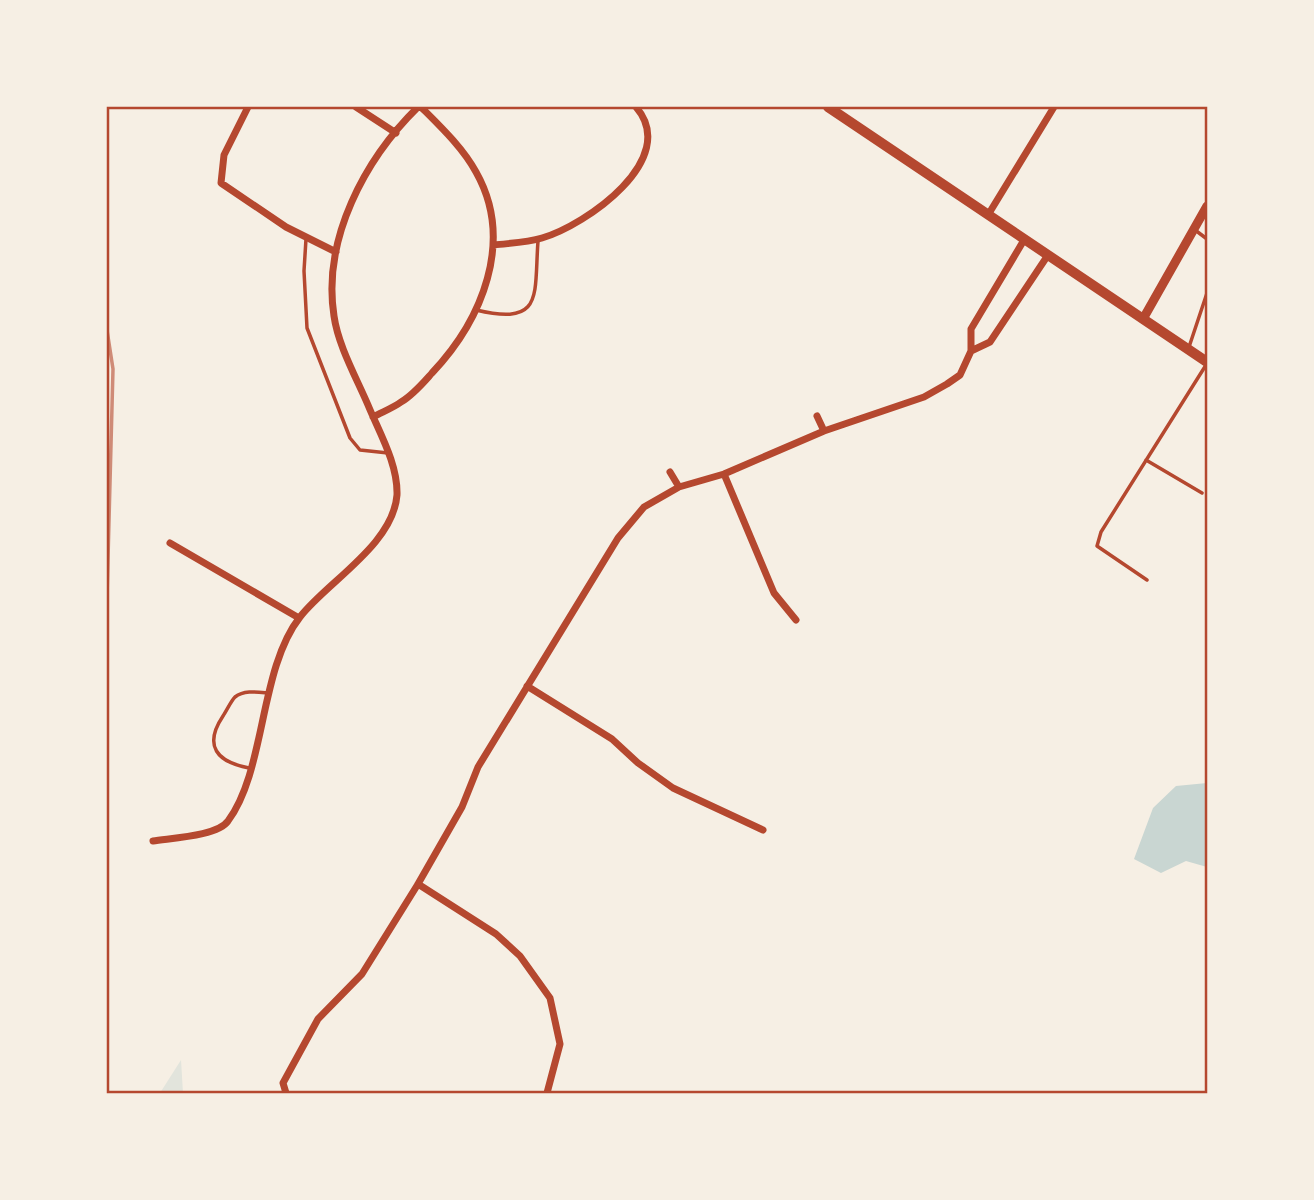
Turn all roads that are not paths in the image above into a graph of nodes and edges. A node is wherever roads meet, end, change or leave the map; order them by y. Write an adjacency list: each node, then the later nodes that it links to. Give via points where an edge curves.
1 (248, 107): 11 (street, via 224,155 221,183)
2 (356, 107): 7 (street)
3 (420, 107): 7 (street); 15 (street, via 477,173 493,217)
4 (636, 107): 12 (street, via 650,133 634,173 599,209)
5 (1054, 107): 9 (street)
6 (835, 109): 9 (main road)
7 (396, 133): 16 (street, via 361,181)
8 (1207, 206): 10 (street)
9 (988, 215): 14 (main road)
10 (1193, 229): 13 (lane); 20 (street)
11 (306, 237): 16 (street); 27 (lane, via 307,328 350,438 360,450)
12 (538, 239): 15 (street); 19 (lane, via 530,306 520,314 503,316)
13 (1207, 239)
14 (1024, 240): 17 (main road); 22 (street, via 971,329)
15 (494, 245): 19 (street)
16 (336, 252): 25 (street, via 334,318)
17 (1048, 255): 20 (main road); 22 (street, via 990,342)
18 (1207, 293): 21 (lane)
19 (476, 310): 25 (street, via 444,360 400,403)
20 (1143, 319): 21 (main road)
21 (1188, 349): 23 (main road)
22 (971, 351): 26 (street, via 960,375 924,397)
23 (1207, 363): 28 (lane)
24 (817, 416): 26 (street)
25 (373, 417): 27 (street)
26 (824, 431): 30 (street)
27 (388, 453): 35 (street, via 397,495 390,517 365,555)
28 (1146, 460): 32 (lane); 34 (lane, via 1097,546)
29 (670, 472): 31 (street)
30 (724, 474): 31 (street); 36 (street, via 774,593)
31 (679, 487): 37 (street, via 644,507 618,538)
32 (1202, 492)
33 (170, 542): 35 (street)
34 (1147, 580)
35 (299, 618): 38 (street, via 280,657)
36 (796, 620)
37 (527, 686): 40 (street, via 612,739 673,788); 42 (street, via 478,767 462,807)
38 (270, 693): 39 (street); 39 (lane, via 235,697 217,725 213,742 219,758)
39 (249, 768): 41 (street, via 227,824 205,833)
40 (763, 830)
41 (153, 841)
42 (418, 884): 43 (street, via 362,974 318,1019 283,1083); 44 (street, via 496,934 520,956 550,998 560,1044)
43 (286, 1093)
44 (547, 1093)

